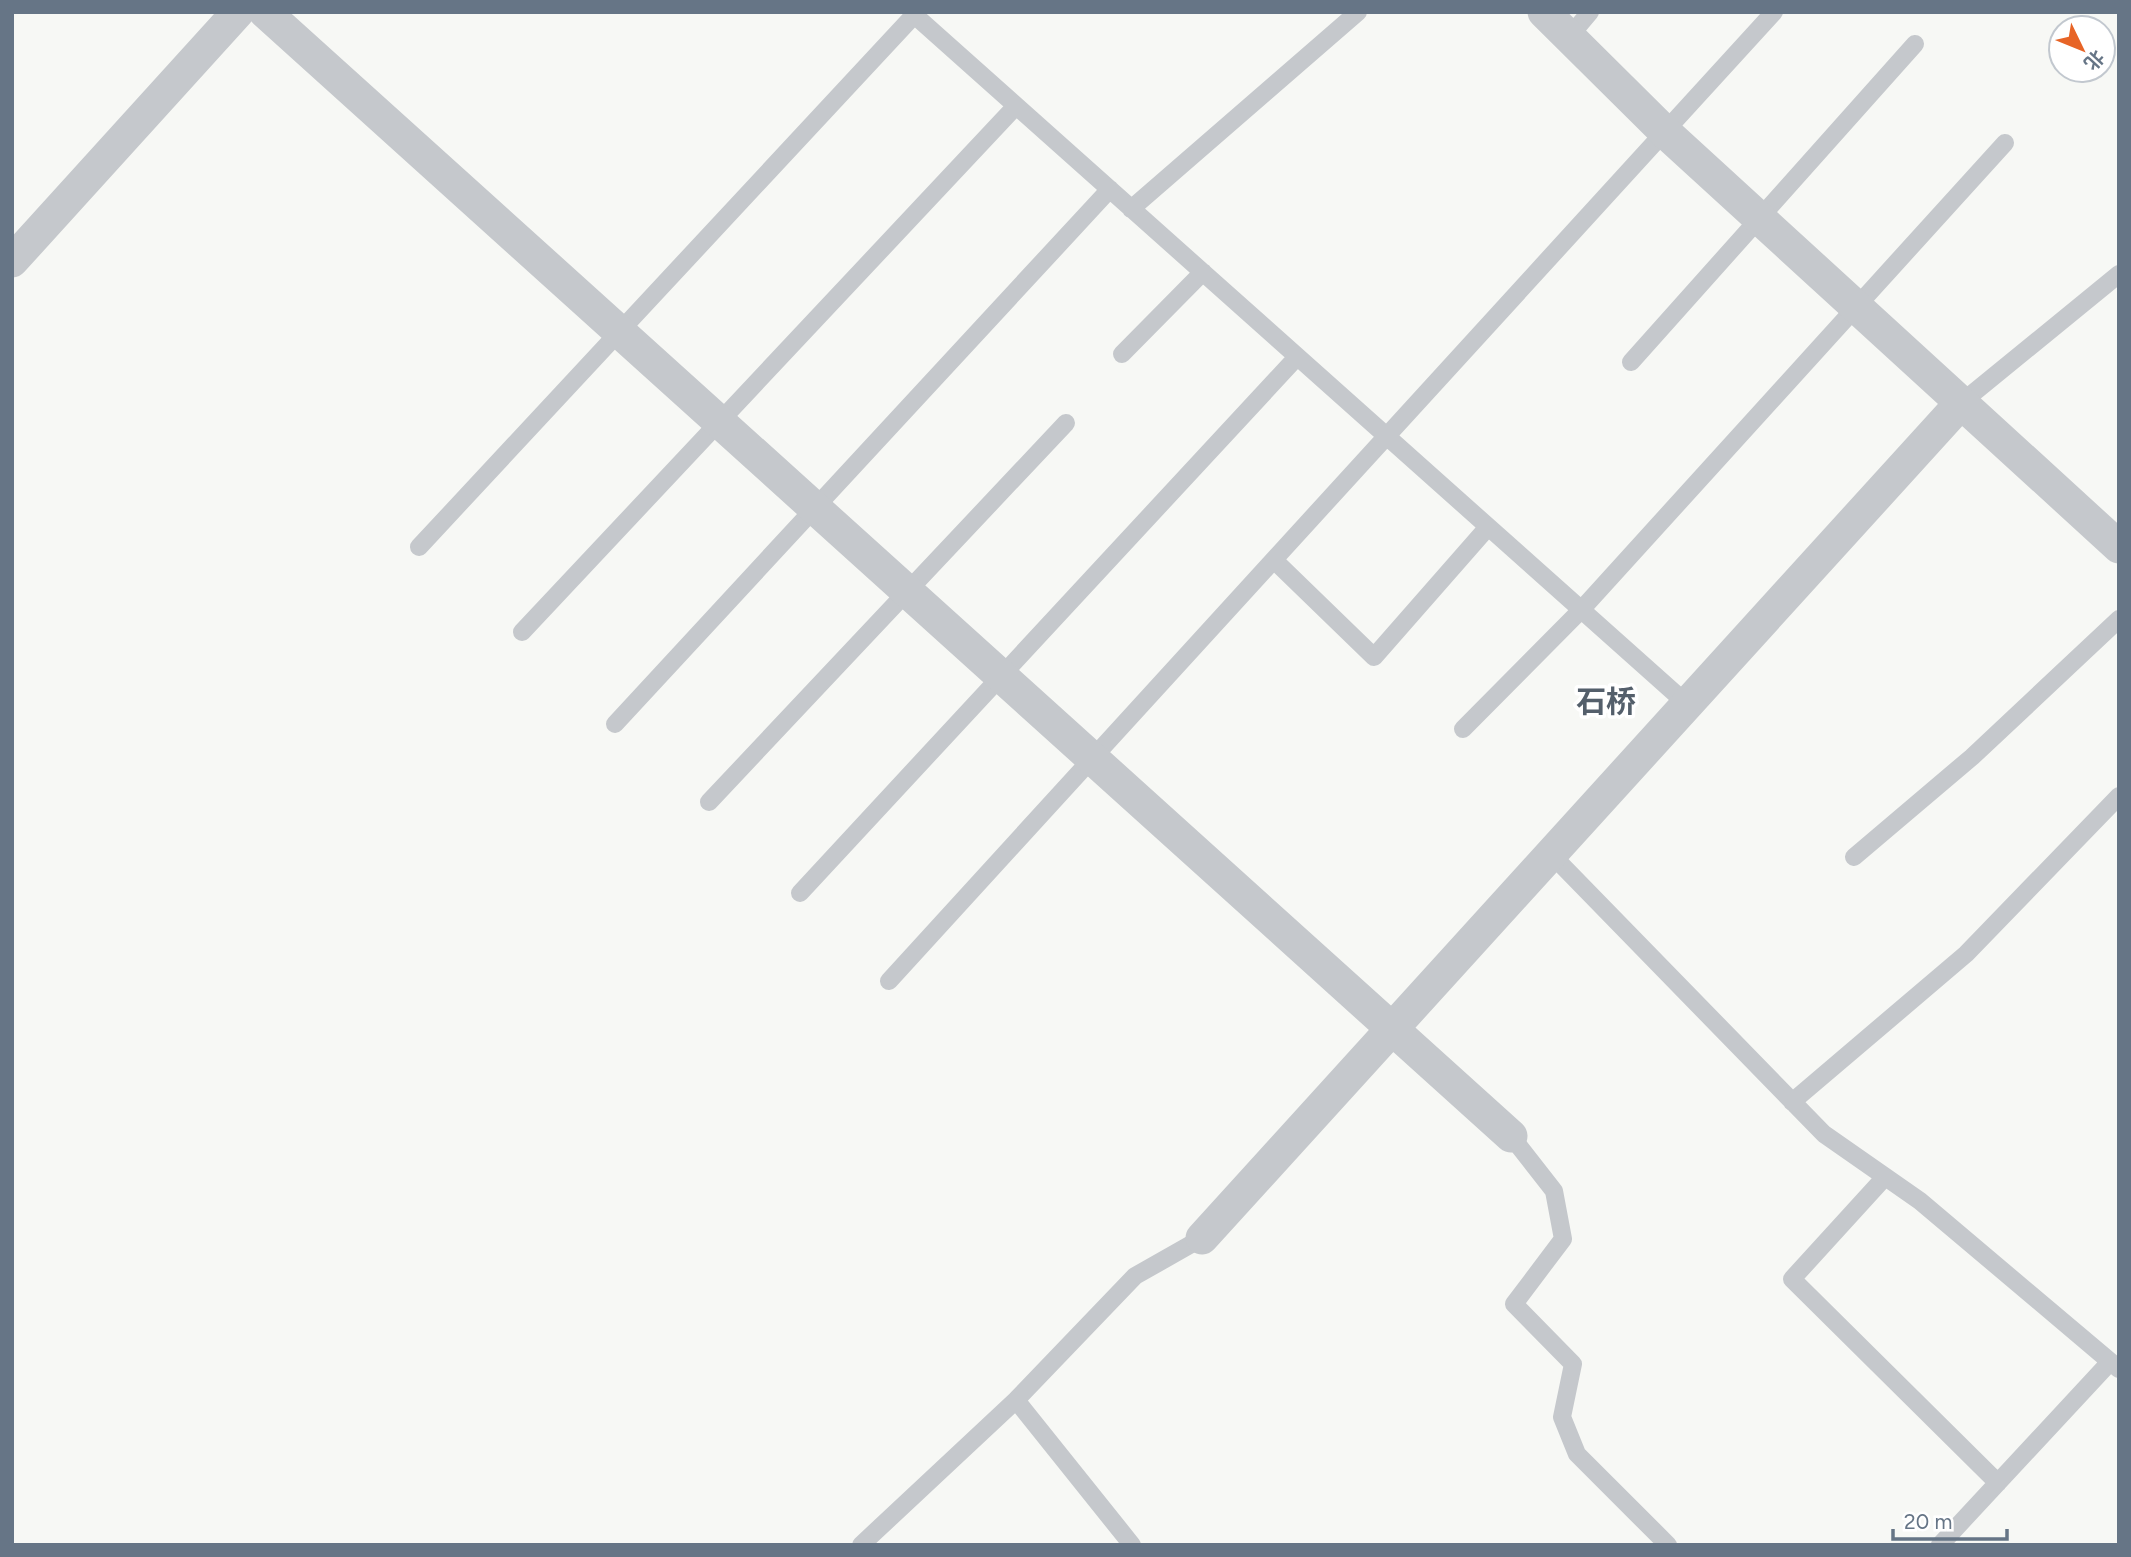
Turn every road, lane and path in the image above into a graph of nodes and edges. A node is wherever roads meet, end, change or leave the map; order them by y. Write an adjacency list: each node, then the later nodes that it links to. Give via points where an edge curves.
1 (238, 12): 16 (street)
2 (265, 12): 20 (street)
3 (1357, 12): 14 (lane)
4 (1544, 12): 8 (street)
5 (1590, 12): 8 (lane)
6 (1774, 12): 11 (lane)
7 (914, 13): 10 (lane); 20 (lane)
8 (1569, 37): 11 (street)
9 (1915, 44): 15 (lane)
10 (1016, 106): 13 (lane); 25 (lane)
11 (1665, 132): 15 (street); 27 (lane)
12 (2005, 143): 19 (lane)
13 (1110, 189): 14 (lane); 28 (lane)
14 (1131, 209): 17 (lane)
15 (1759, 218): 19 (street); 23 (lane)
16 (12, 261)
17 (1203, 272): 21 (lane); 22 (lane)
18 (2119, 274): 24 (lane)
19 (1857, 307): 24 (street); 34 (lane)
20 (620, 332): 25 (street); 30 (lane)
21 (1122, 354)
22 (1297, 357): 27 (lane); 37 (lane)
23 (1630, 362)
24 (1961, 403): 31 (street); 38 (street)
25 (719, 422): 28 (street); 36 (lane)
26 (1066, 423): 33 (lane)
27 (1387, 437): 29 (lane); 32 (lane)
28 (815, 508): 33 (street); 39 (lane)
29 (1488, 527): 32 (lane, via 1374,656); 34 (lane)
30 (419, 547)
31 (2119, 547)
32 (1274, 560): 41 (lane)
33 (908, 591): 37 (street); 43 (lane)
34 (1581, 610): 38 (lane); 40 (lane)
35 (2119, 619): 45 (lane, via 1972,757)
36 (522, 632)
37 (1001, 676): 41 (street); 46 (lane)
38 (1687, 704): 44 (street)
39 (615, 724)
40 (1463, 729)
41 (1093, 758): 47 (lane); 48 (street)
42 (2119, 796): 49 (lane, via 1966,954)
43 (709, 802)
44 (1551, 854): 48 (street); 49 (lane)
45 (1854, 857)
46 (800, 893)
47 (889, 981)
48 (1392, 1028): 50 (street); 52 (street)
49 (1792, 1102): 51 (lane, via 1824,1134)
50 (1511, 1136): 58 (lane, via 1554,1191 1563,1239 1514,1304 1573,1364 1562,1417 1577,1454)
51 (1885, 1177): 53 (lane, via 1920,1201); 55 (lane, via 1792,1279)
52 (1202, 1238): 54 (lane, via 1135,1276)
53 (2114, 1366): 55 (lane)
54 (1016, 1399): 56 (lane); 57 (lane)
55 (1998, 1483): 59 (lane)
56 (861, 1545)
57 (1132, 1545)
58 (1668, 1545)
59 (1940, 1545)

